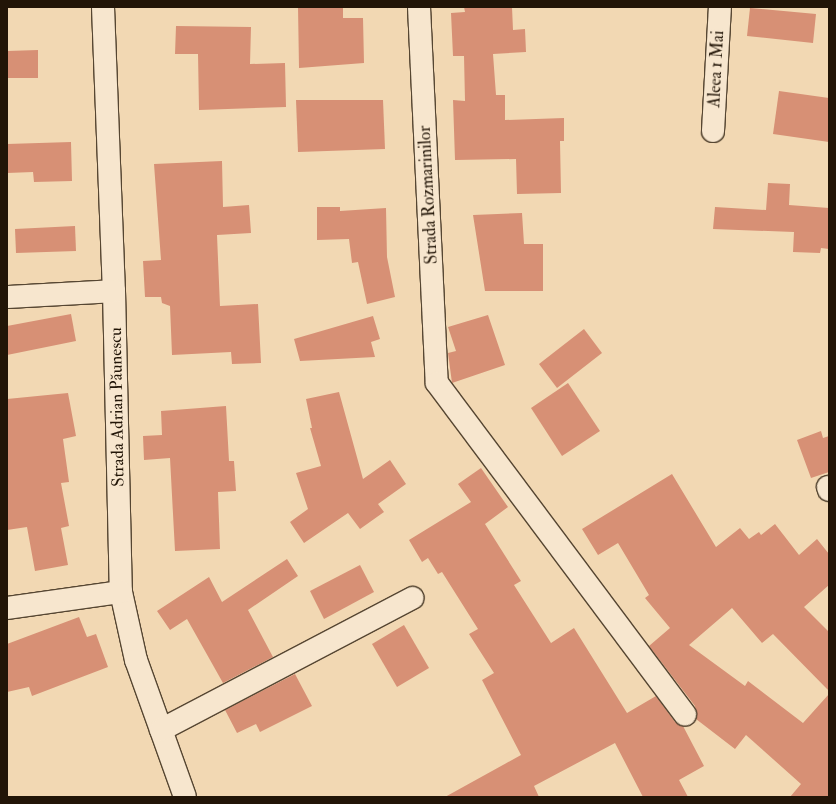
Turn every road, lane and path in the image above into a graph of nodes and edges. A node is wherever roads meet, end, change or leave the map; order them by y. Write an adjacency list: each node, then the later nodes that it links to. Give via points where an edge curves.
1 (103, 7): 5 (street, Strada Adrian Păunescu)
2 (418, 7): 12 (street, Strada Rozmarinilor, via 436,383)
3 (720, 7): 4 (street, Aleea 1 Mai)
4 (713, 131)
5 (114, 291): 6 (street); 7 (street, Strada Adrian Păunescu)
6 (7, 297)
7 (121, 592): 9 (street); 13 (street, Strada Adrian Păunescu, via 136,660)
8 (412, 598): 13 (street)
9 (47, 604): 10 (street); 11 (street)
10 (7, 608)
11 (7, 624)
12 (685, 714)
13 (161, 730): 14 (street, Strada Adrian Păunescu)
14 (185, 797)

